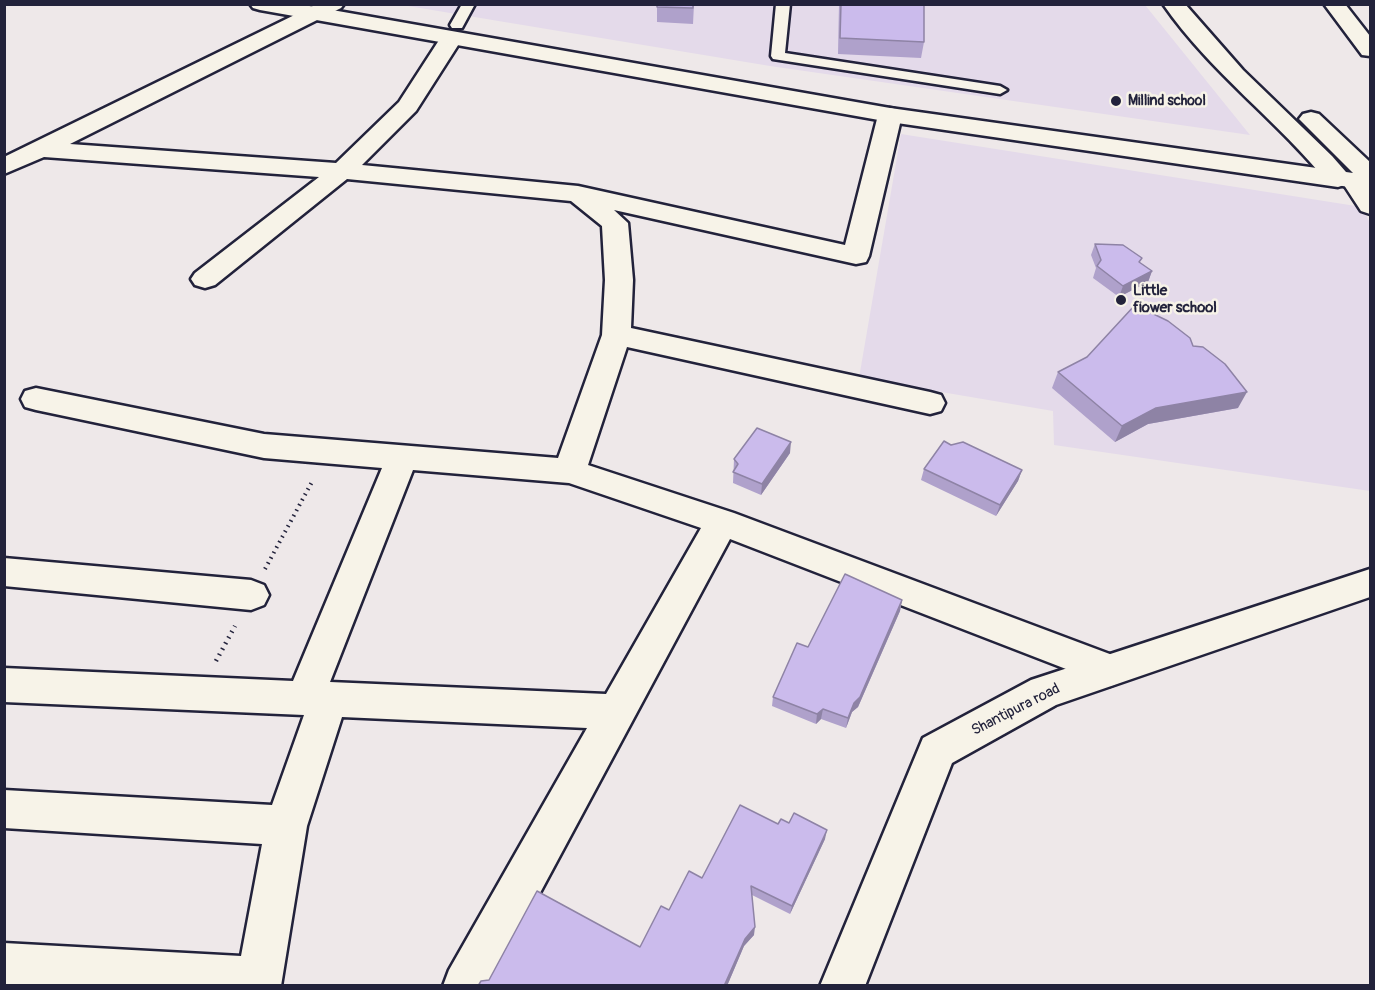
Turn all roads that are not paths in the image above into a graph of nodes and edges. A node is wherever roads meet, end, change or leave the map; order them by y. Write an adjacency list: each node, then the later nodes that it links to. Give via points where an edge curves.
1 (260, 4): 7 (street)
2 (348, 4): 10 (street)
3 (469, 4): 10 (lane)
4 (783, 4): 13 (lane, via 778,56)
5 (1173, 4): 18 (street, via 1235,75)
6 (1334, 4): 8 (street)
7 (324, 10): 10 (street); 15 (street)
8 (1349, 22): 9 (street); 11 (street)
9 (1371, 23)
10 (454, 32): 14 (street); 17 (street, via 408,106); 18 (street)
11 (1371, 50)
12 (1256, 64): 18 (street)
13 (1000, 90)
14 (890, 115): 18 (street); 19 (street, via 855,256)
15 (41, 149): 16 (street); 17 (street)
16 (4, 167)
17 (342, 171): 19 (street); 21 (street)
18 (1355, 174): 20 (street)
19 (578, 194): 22 (street, via 615,223 619,280)
20 (1371, 206)
21 (205, 279)
22 (616, 336): 24 (street); 26 (street)
23 (36, 399): 25 (street, via 264,446)
24 (930, 403)
25 (402, 457): 26 (street); 33 (street)
26 (570, 471): 27 (street)
27 (722, 522): 31 (street); 34 (street)
28 (4, 572): 30 (street)
29 (1371, 583): 31 (street, Shantipura road)
30 (251, 595)
31 (1110, 670): 40 (street, Shantipura road, via 1044,692 937,751)
32 (4, 685): 33 (street)
33 (316, 699): 34 (street); 36 (street)
34 (617, 712): 39 (street)
35 (4, 809): 36 (street)
36 (286, 826): 38 (street)
37 (4, 965): 38 (street)
38 (258, 982)
39 (465, 986)
40 (842, 986)

